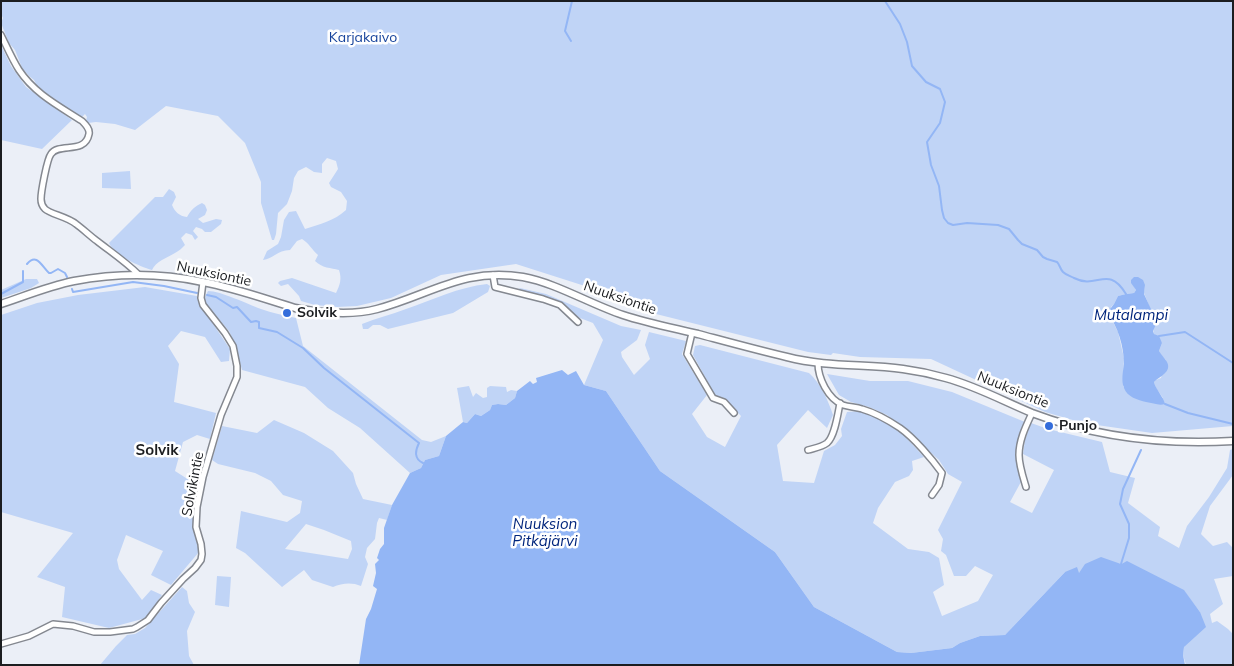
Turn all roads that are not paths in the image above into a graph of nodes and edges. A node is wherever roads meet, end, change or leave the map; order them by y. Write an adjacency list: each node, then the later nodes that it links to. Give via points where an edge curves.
1 (1, 35): 2 (street, via 15,64 28,80 51,102 88,128 88,138 82,145 50,154 41,203 48,211 76,223)
2 (139, 275): 4 (street, Nuuksiontie); 5 (street, Nuuksiontie, via 73,281)
3 (493, 275): 4 (street, Nuuksiontie, via 457,280 375,310 345,313 295,308); 6 (street, via 495,287 544,298 560,305); 7 (street, Nuuksiontie, via 537,280 621,314)
4 (203, 282): 16 (street, Solvikintie, via 201,298 233,346 237,377 221,415 197,507 196,527 201,560 148,620 137,627 94,632 53,624 29,636)
5 (1, 304)
6 (578, 322)
7 (692, 333): 8 (street, Nuuksiontie); 10 (street, via 686,354 712,398 724,402)
8 (818, 363): 9 (street, via 828,392); 11 (street, Nuuksiontie, via 931,374 970,386)
9 (840, 403): 13 (street, via 830,441); 15 (street, via 884,417 902,429 932,459 942,473)
10 (734, 413)
11 (1032, 413): 12 (street, Nuuksiontie, via 1122,436 1186,442); 14 (street, via 1021,440 1019,456)
12 (1233, 441)
13 (808, 450)
14 (1026, 487)
15 (932, 496)
16 (1, 644)

